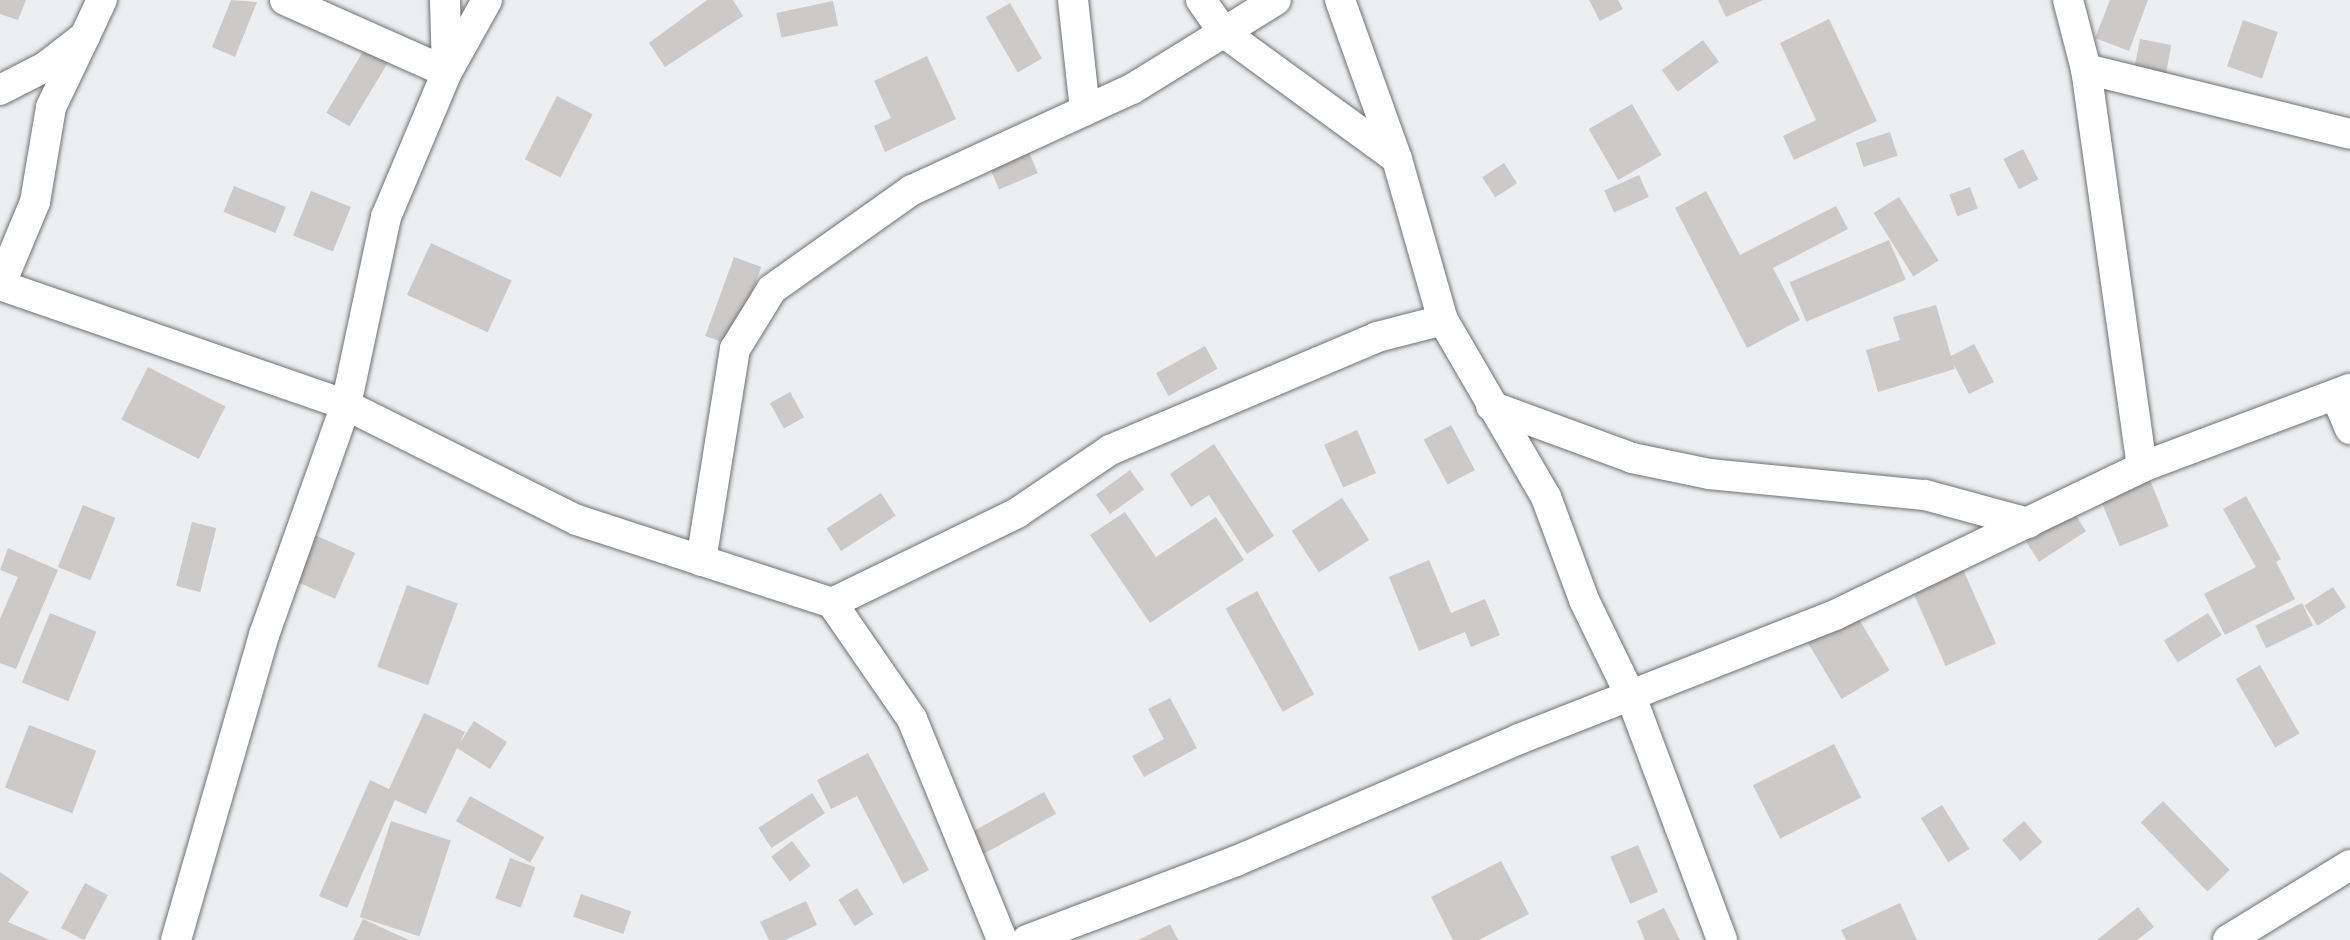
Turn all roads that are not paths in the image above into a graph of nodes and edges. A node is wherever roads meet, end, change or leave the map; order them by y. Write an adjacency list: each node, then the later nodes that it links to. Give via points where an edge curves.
1 (102, 0): 11 (street)
2 (285, 0): 13 (street)
3 (445, 0): 13 (street)
4 (487, 0): 13 (street)
5 (1073, 0): 15 (street)
6 (1201, 0): 10 (street)
7 (1276, 0): 10 (street)
8 (1340, 0): 17 (street)
9 (2068, 0): 12 (street)
10 (1223, 32): 15 (street, via 1132,89); 17 (street)
11 (85, 36): 14 (street, via 45,67); 18 (street, via 51,107 35,202)
12 (2086, 69): 16 (street); 24 (street)
13 (447, 72): 21 (street, via 386,217)
14 (0, 90)
15 (1085, 110): 26 (street, via 912,190 772,289 735,349)
16 (2350, 134)
17 (1397, 159): 19 (street)
18 (0, 285): 21 (street)
19 (1443, 320): 22 (street); 27 (street, via 1377,337 1110,450 1017,513)
20 (2343, 393): 23 (street); 24 (street)
21 (346, 405): 26 (street, via 577,520); 30 (street, via 264,635)
22 (1491, 407): 25 (street, via 1632,458 1709,474 1925,495); 28 (street, via 1546,497 1584,600)
23 (2350, 429)
24 (2142, 467): 25 (street)
25 (2028, 523): 28 (street, via 1835,615)
26 (701, 561): 27 (street)
27 (832, 603): 31 (street, via 912,719)
28 (1632, 699): 32 (street, via 1519,739 1236,861); 33 (street)
29 (2350, 865): 34 (street)
30 (176, 940)
31 (1002, 940)
32 (1027, 940)
33 (1722, 940)
34 (2228, 940)

